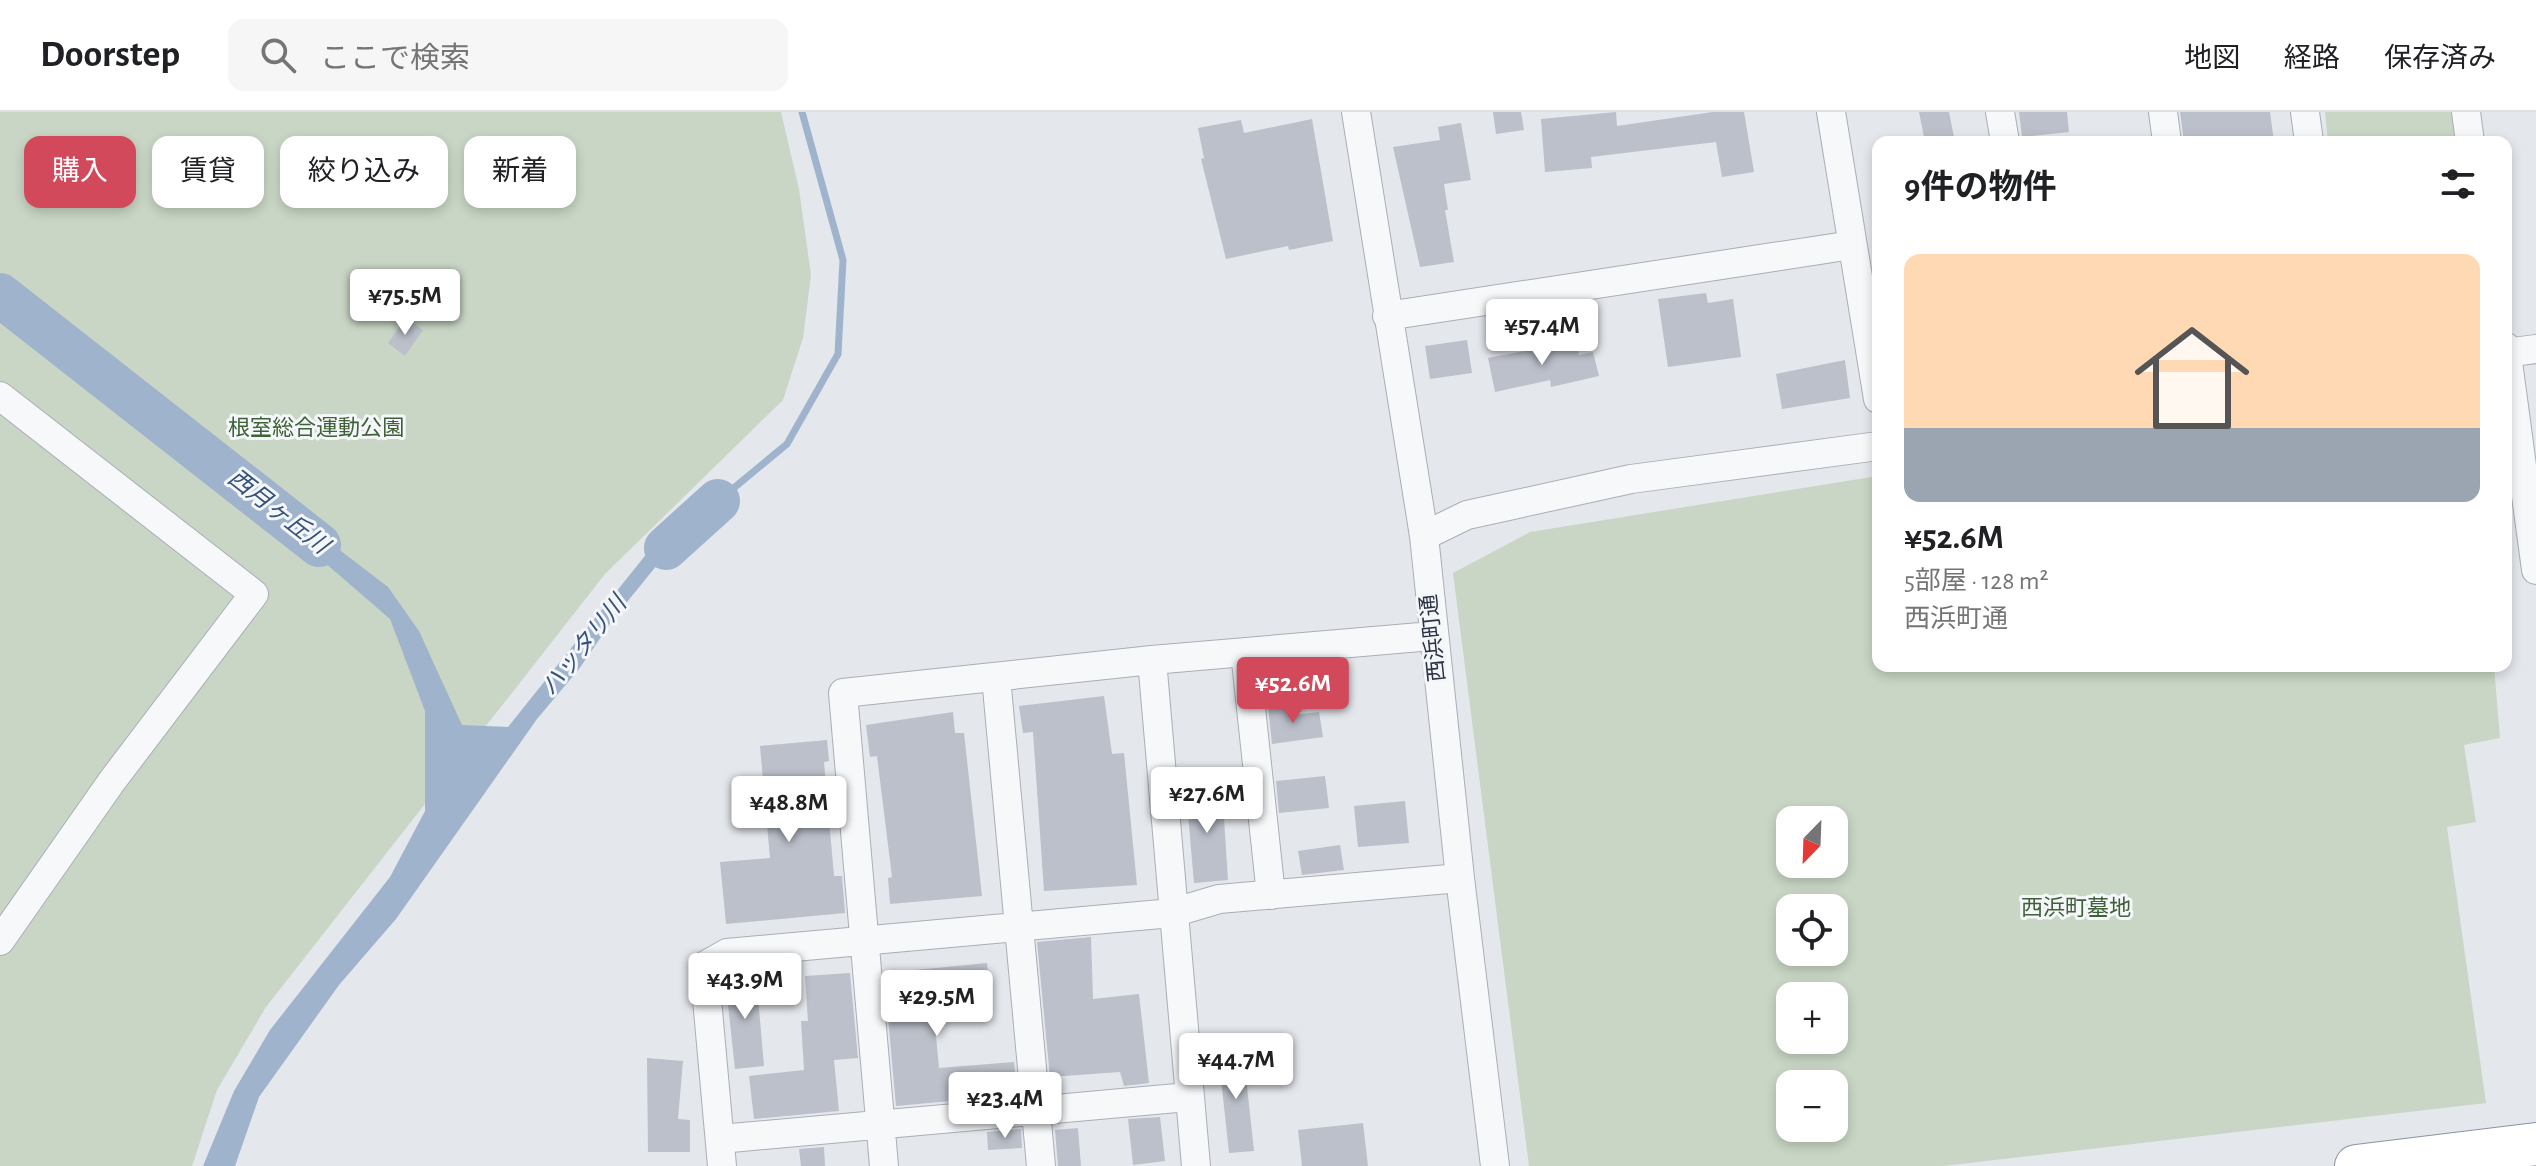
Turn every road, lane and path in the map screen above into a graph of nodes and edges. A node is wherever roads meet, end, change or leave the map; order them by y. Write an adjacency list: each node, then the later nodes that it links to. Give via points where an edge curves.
1 (1356, 112): 12 (street, 西浜町通)
2 (1831, 112): 11 (street)
3 (2000, 112): 7 (street)
4 (2163, 112): 8 (street)
5 (2305, 112): 9 (street)
6 (2466, 112): 10 (street)
7 (2004, 136)
8 (2166, 136)
9 (2308, 136)
10 (2469, 136)
11 (1852, 245): 12 (street); 15 (street)
12 (1387, 316): 19 (street, 西浜町通)
13 (2536, 349): 14 (street)
14 (2512, 351)
15 (1872, 363)
16 (2512, 395): 20 (street)
17 (0, 396): 29 (street, via 254,594 112,781)
18 (1872, 447): 19 (street, via 1631,479 1467,515)
19 (1424, 536): 21 (street, 西浜町通)
20 (2536, 570)
21 (1432, 636): 22 (street); 25 (street, 西浜町通)
22 (1245, 652): 23 (street); 26 (street)
23 (1152, 660): 24 (street); 27 (street)
24 (996, 677): 28 (street); 30 (street, via 843,693)
25 (1460, 878): 26 (street); 39 (street, 西浜町通)
26 (1271, 895): 27 (street, via 1219,899)
27 (1172, 913): 28 (street); 31 (street)
28 (1021, 927): 30 (street); 32 (street)
29 (0, 941)
30 (864, 941): 33 (street); 35 (street, via 727,953 704,966)
31 (1188, 1097): 32 (street); 38 (street)
32 (1035, 1112): 33 (street); 37 (street)
33 (880, 1126): 35 (street); 36 (street)
34 (2536, 1144): 40 (highway)
35 (721, 1152)
36 (884, 1166)
37 (1041, 1166)
38 (1196, 1166)
39 (1495, 1166)
40 (2356, 1166)

